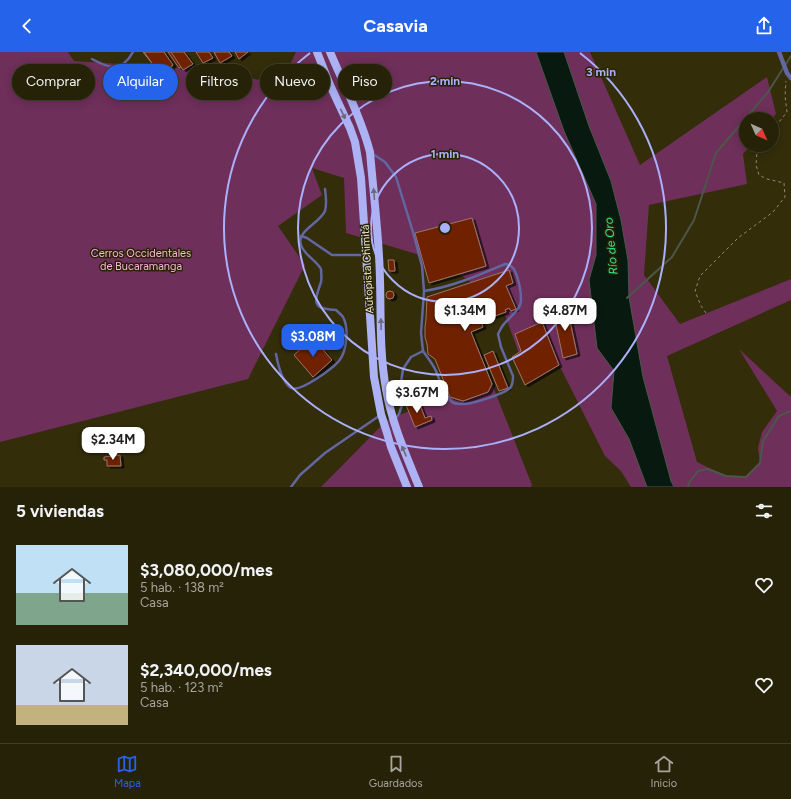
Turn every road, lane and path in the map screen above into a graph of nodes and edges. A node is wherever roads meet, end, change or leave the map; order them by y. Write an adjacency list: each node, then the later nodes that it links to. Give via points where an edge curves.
1 (134, 52): 5 (lane, via 123,64 112,68)
2 (317, 52): 13 (highway, Autopista Chimitá, one-way to 13, via 354,142 361,178)
3 (330, 52): 9 (highway, Autopista Chimitá)
4 (779, 52): 6 (street)
5 (92, 59)
6 (787, 73): 7 (street); 8 (path, via 787,112)
7 (791, 78)
8 (779, 122)
9 (370, 152): 14 (lane, via 384,162 396,177 422,266); 19 (highway, Autopista Chimitá, one-way to 9, via 386,391 382,355 379,255)
10 (757, 152): 15 (path, via 756,165 759,175 784,183 785,197 773,212 738,238 700,276 695,291)
11 (325, 189): 12 (lane, via 325,210)
12 (301, 236): 13 (lane, via 332,255); 17 (lane, via 304,251 321,269 317,304 321,308 336,310 342,316 346,328 345,349 339,362 319,377 295,389 280,373)
13 (366, 255): 18 (highway, Autopista Chimitá, via 374,377)
14 (424, 291): 16 (lane, via 421,333); 16 (lane, via 475,277 508,264 512,266 517,277 521,302 520,307 498,334 514,376 505,392 466,404 450,401 435,368)
15 (706, 313)
16 (423, 351): 19 (lane, via 411,357 403,369 400,389 402,405 400,414)
17 (276, 354)
18 (382, 414): 20 (lane, via 325,453 300,475); 21 (highway, Autopista Chimitá)
19 (393, 420): 22 (highway, Autopista Chimitá, one-way to 19)
20 (291, 487)
21 (407, 487)
22 (419, 487)

